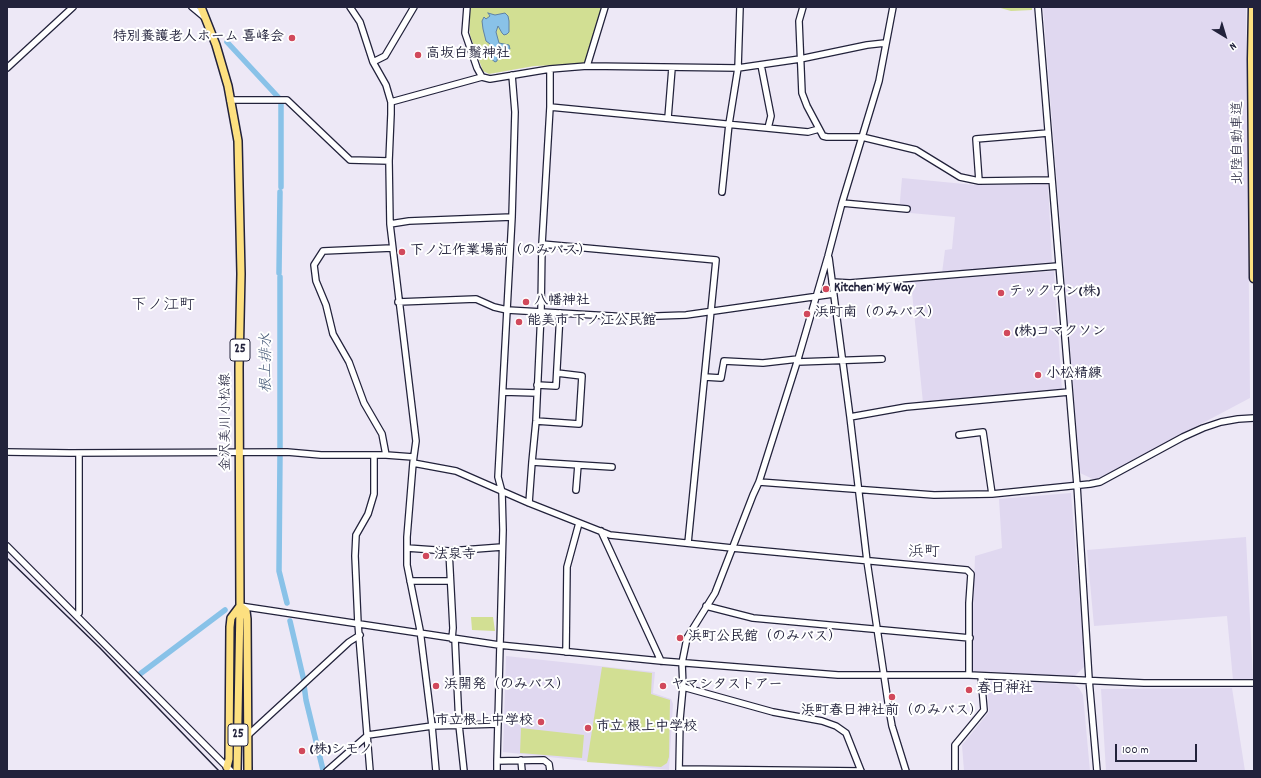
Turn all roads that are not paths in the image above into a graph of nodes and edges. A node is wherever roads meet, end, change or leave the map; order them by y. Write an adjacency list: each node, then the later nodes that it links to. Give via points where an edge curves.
1 (73, 7): 19 (street)
2 (192, 7): 13 (street)
3 (201, 7): 13 (main road, 金沢美川小松線 / 25)
4 (350, 7): 16 (street, via 360,22)
5 (414, 7): 16 (street, via 385,56)
6 (467, 7): 24 (street, via 465,33)
7 (605, 7): 18 (street)
8 (740, 7): 21 (street)
9 (803, 7): 15 (street, via 798,21)
10 (893, 7): 14 (street)
11 (1038, 7): 32 (street)
12 (1253, 7): 46 (highway, 北陸自動車道)
13 (205, 17): 25 (main road, 金沢美川小松線 / 25, via 216,45)
14 (885, 43): 15 (street); 33 (street, via 878,81)
15 (800, 58): 17 (street); 31 (street, via 802,93)
16 (374, 62): 26 (street, via 386,85)
17 (761, 65): 21 (street); 30 (street, via 771,116)
18 (587, 66): 20 (street); 22 (street)
19 (7, 68)
20 (672, 68): 21 (street); 28 (street)
21 (738, 68): 29 (street)
22 (550, 69): 23 (street); 27 (street)
23 (512, 75): 24 (street, via 490,79); 40 (street, via 515,112)
24 (482, 77): 26 (street)
25 (230, 100): 34 (street, via 287,100 350,160); 69 (main road, 金沢美川小松線 / 25, via 238,141 240,190)
26 (391, 102): 34 (street)
27 (550, 107): 28 (street); 42 (street)
28 (668, 118): 29 (street)
29 (729, 124): 30 (street); 37 (street)
30 (768, 128): 31 (street, via 808,132)
31 (819, 129): 33 (street, via 826,137)
32 (1048, 133): 35 (street); 36 (street, via 976,139)
33 (862, 137): 36 (street, via 916,150 960,177); 38 (street)
34 (389, 161): 41 (street)
35 (1052, 180): 36 (street); 45 (street)
36 (979, 182)
37 (722, 192)
38 (842, 203): 39 (street); 44 (street)
39 (907, 209)
40 (512, 217): 41 (street); 51 (street)
41 (390, 224): 43 (street)
42 (542, 244): 52 (street, via 716,260); 53 (street)
43 (392, 248): 50 (street); 71 (street, via 323,251 314,265 316,281 326,305 333,334 349,362 364,403 382,434)
44 (828, 256): 47 (street); 49 (street)
45 (1058, 266): 47 (street, via 850,283); 62 (street)
46 (1254, 278)
47 (832, 282): 48 (street)
48 (833, 294): 49 (street); 57 (street)
49 (816, 296): 52 (street); 56 (street)
50 (398, 302): 51 (street, via 476,299); 73 (street, via 416,442)
51 (507, 310): 53 (street); 61 (street)
52 (712, 311): 54 (street, via 686,315 629,317); 59 (street)
53 (541, 312): 54 (street); 60 (street)
54 (560, 314): 58 (street)
55 (882, 359): 57 (street)
56 (798, 361): 57 (street); 59 (street, via 763,364 724,361 721,378); 77 (street)
57 (842, 361): 64 (street)
58 (557, 373): 60 (street, via 556,386); 66 (street, via 582,376 579,424)
59 (705, 377): 86 (street)
60 (537, 385): 63 (street)
61 (503, 392): 63 (street); 81 (street, via 498,477)
62 (1069, 392): 64 (street, via 906,407); 78 (street)
63 (537, 393): 66 (street)
64 (850, 417): 80 (street)
65 (1254, 418): 78 (street, via 1221,422 1203,428 1100,482)
66 (536, 421): 74 (street)
67 (959, 435): 82 (street, via 983,432)
68 (7, 452): 70 (street)
69 (240, 452): 70 (street); 72 (street); 95 (main road, 金沢美川小松線 / 25)
70 (80, 453): 97 (street, via 79,613)
71 (386, 455): 72 (street); 73 (street)
72 (374, 456): 98 (street, via 374,494 368,514 356,535)
73 (413, 460): 81 (street, via 456,471); 89 (street)
74 (532, 462): 75 (street); 83 (street)
75 (578, 465): 76 (street); 79 (street)
76 (612, 467)
77 (759, 482): 80 (street); 90 (street)
78 (1077, 485): 82 (street); 111 (street)
79 (576, 490)
80 (859, 490): 82 (street, via 934,495); 92 (street)
81 (502, 492): 83 (street); 88 (street)
82 (992, 494)
83 (529, 503): 84 (street)
84 (579, 523): 85 (street); 105 (street, via 567,567)
85 (601, 531): 86 (street); 106 (street)
86 (688, 543): 90 (street)
87 (7, 546): 97 (street)
88 (502, 547): 91 (street); 104 (street)
89 (407, 548): 91 (street); 93 (street)
90 (732, 548): 92 (street); 96 (street)
91 (449, 551): 94 (street)
92 (867, 561): 99 (street); 102 (street, via 967,570 971,574)
93 (410, 581): 94 (street); 100 (street)
94 (450, 581): 103 (street)
95 (240, 606): 98 (street); 118 (main road, via 246,611 247,619); 121 (main road, via 231,618 230,627); 123 (main road, 金沢美川小松線 / 25)
96 (706, 606): 99 (street, via 753,618); 107 (street, via 687,638)
97 (76, 616): 121 (street)
98 (358, 624): 100 (street); 101 (street)
99 (878, 630): 102 (street); 108 (street)
100 (421, 634): 103 (street); 116 (street)
101 (360, 635): 117 (street); 118 (street)
102 (970, 638): 109 (street)
103 (454, 639): 104 (street); 115 (street)
104 (499, 645): 105 (street); 114 (street)
105 (566, 652): 106 (street)
106 (661, 661): 107 (street)
107 (682, 663): 108 (street, via 838,675); 113 (street)
108 (884, 675): 109 (street); 133 (street, via 892,726)
109 (969, 675): 110 (street)
110 (981, 676): 111 (street); 134 (street, via 984,710 955,745)
111 (1089, 679): 112 (street, via 1166,683); 135 (street)
112 (1254, 683)
113 (683, 687): 122 (street); 132 (street, via 836,726 846,733)
114 (498, 724): 115 (street); 120 (street)
115 (459, 725): 116 (street); 128 (street)
116 (432, 726): 117 (street); 127 (street)
117 (368, 735): 125 (street); 126 (street)
118 (247, 736): 124 (main road)
119 (521, 760): 120 (street); 130 (street); 131 (street, via 544,760 549,764)
120 (497, 761): 129 (street)
121 (229, 769)
122 (679, 770): 132 (street)
123 (237, 771)
124 (248, 771)
125 (327, 771)
126 (370, 771)
127 (436, 771)
128 (464, 771)
129 (497, 771)
130 (522, 771)
131 (550, 771)
132 (861, 771)
133 (906, 771)
134 (955, 771)
135 (1097, 771)

